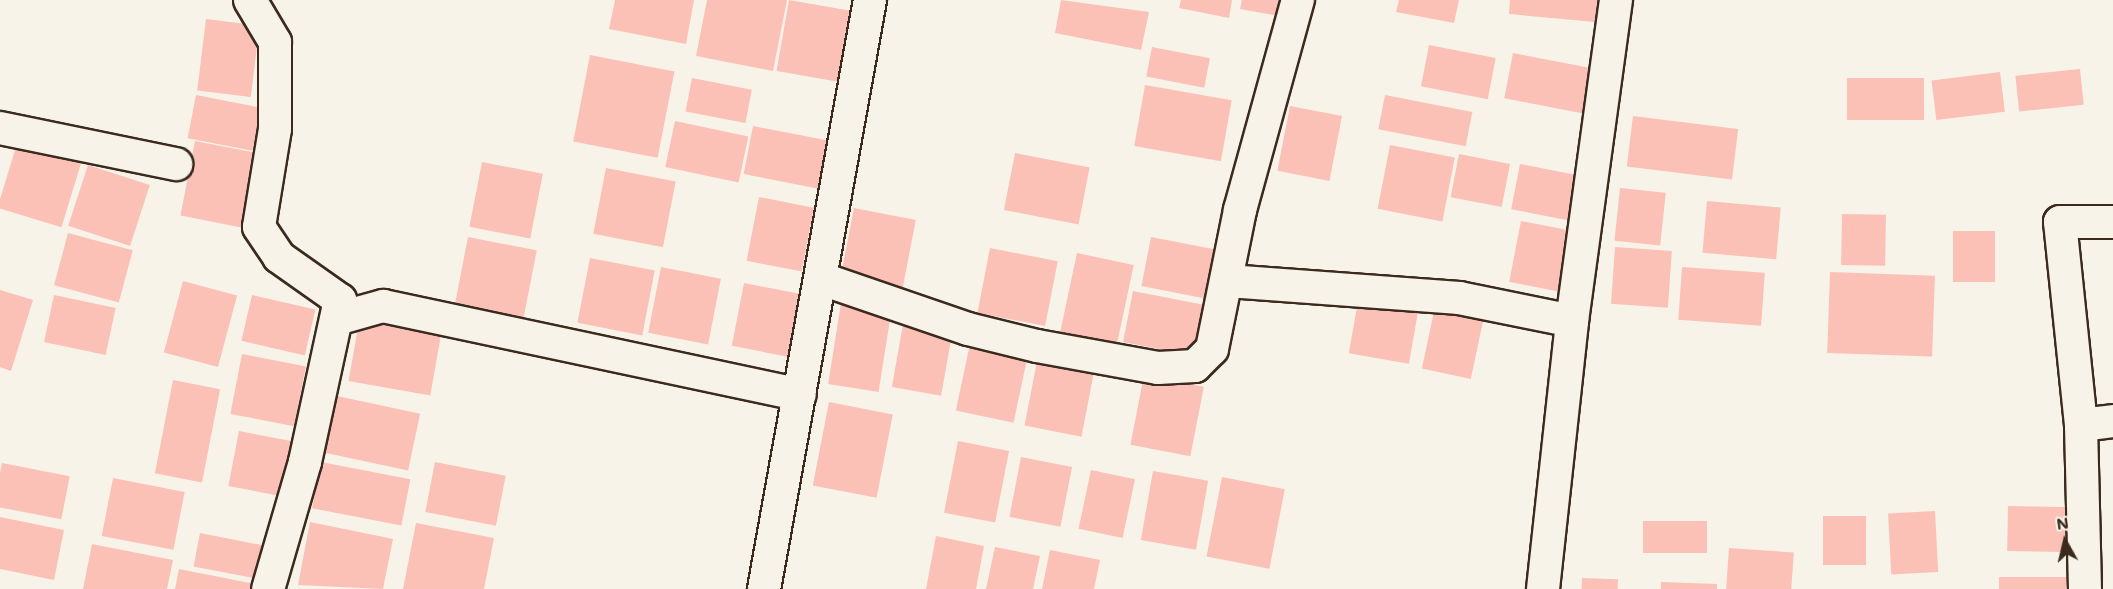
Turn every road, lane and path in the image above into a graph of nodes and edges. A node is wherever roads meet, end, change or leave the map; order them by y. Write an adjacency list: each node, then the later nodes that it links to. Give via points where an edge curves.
1 (250, 0): 10 (street, via 275,42 275,129 259,227 279,257 317,279 340,300)
2 (870, 0): 8 (street)
3 (1298, 0): 9 (street, via 1239,210)
4 (1616, 0): 11 (street)
5 (0, 128): 6 (street)
6 (176, 164)
7 (2113, 222): 14 (street, via 2061,222)
8 (822, 279): 9 (street, via 968,329 1124,363 1178,369 1195,366 1212,349); 12 (street)
9 (1228, 281): 11 (street, via 1459,298)
10 (340, 318): 12 (street, via 383,306); 15 (street)
11 (1572, 321): 17 (street)
12 (800, 394): 16 (street)
13 (2113, 421): 14 (street)
14 (2081, 425): 18 (street)
15 (268, 589)
16 (764, 589)
17 (1544, 589)
18 (2085, 589)

